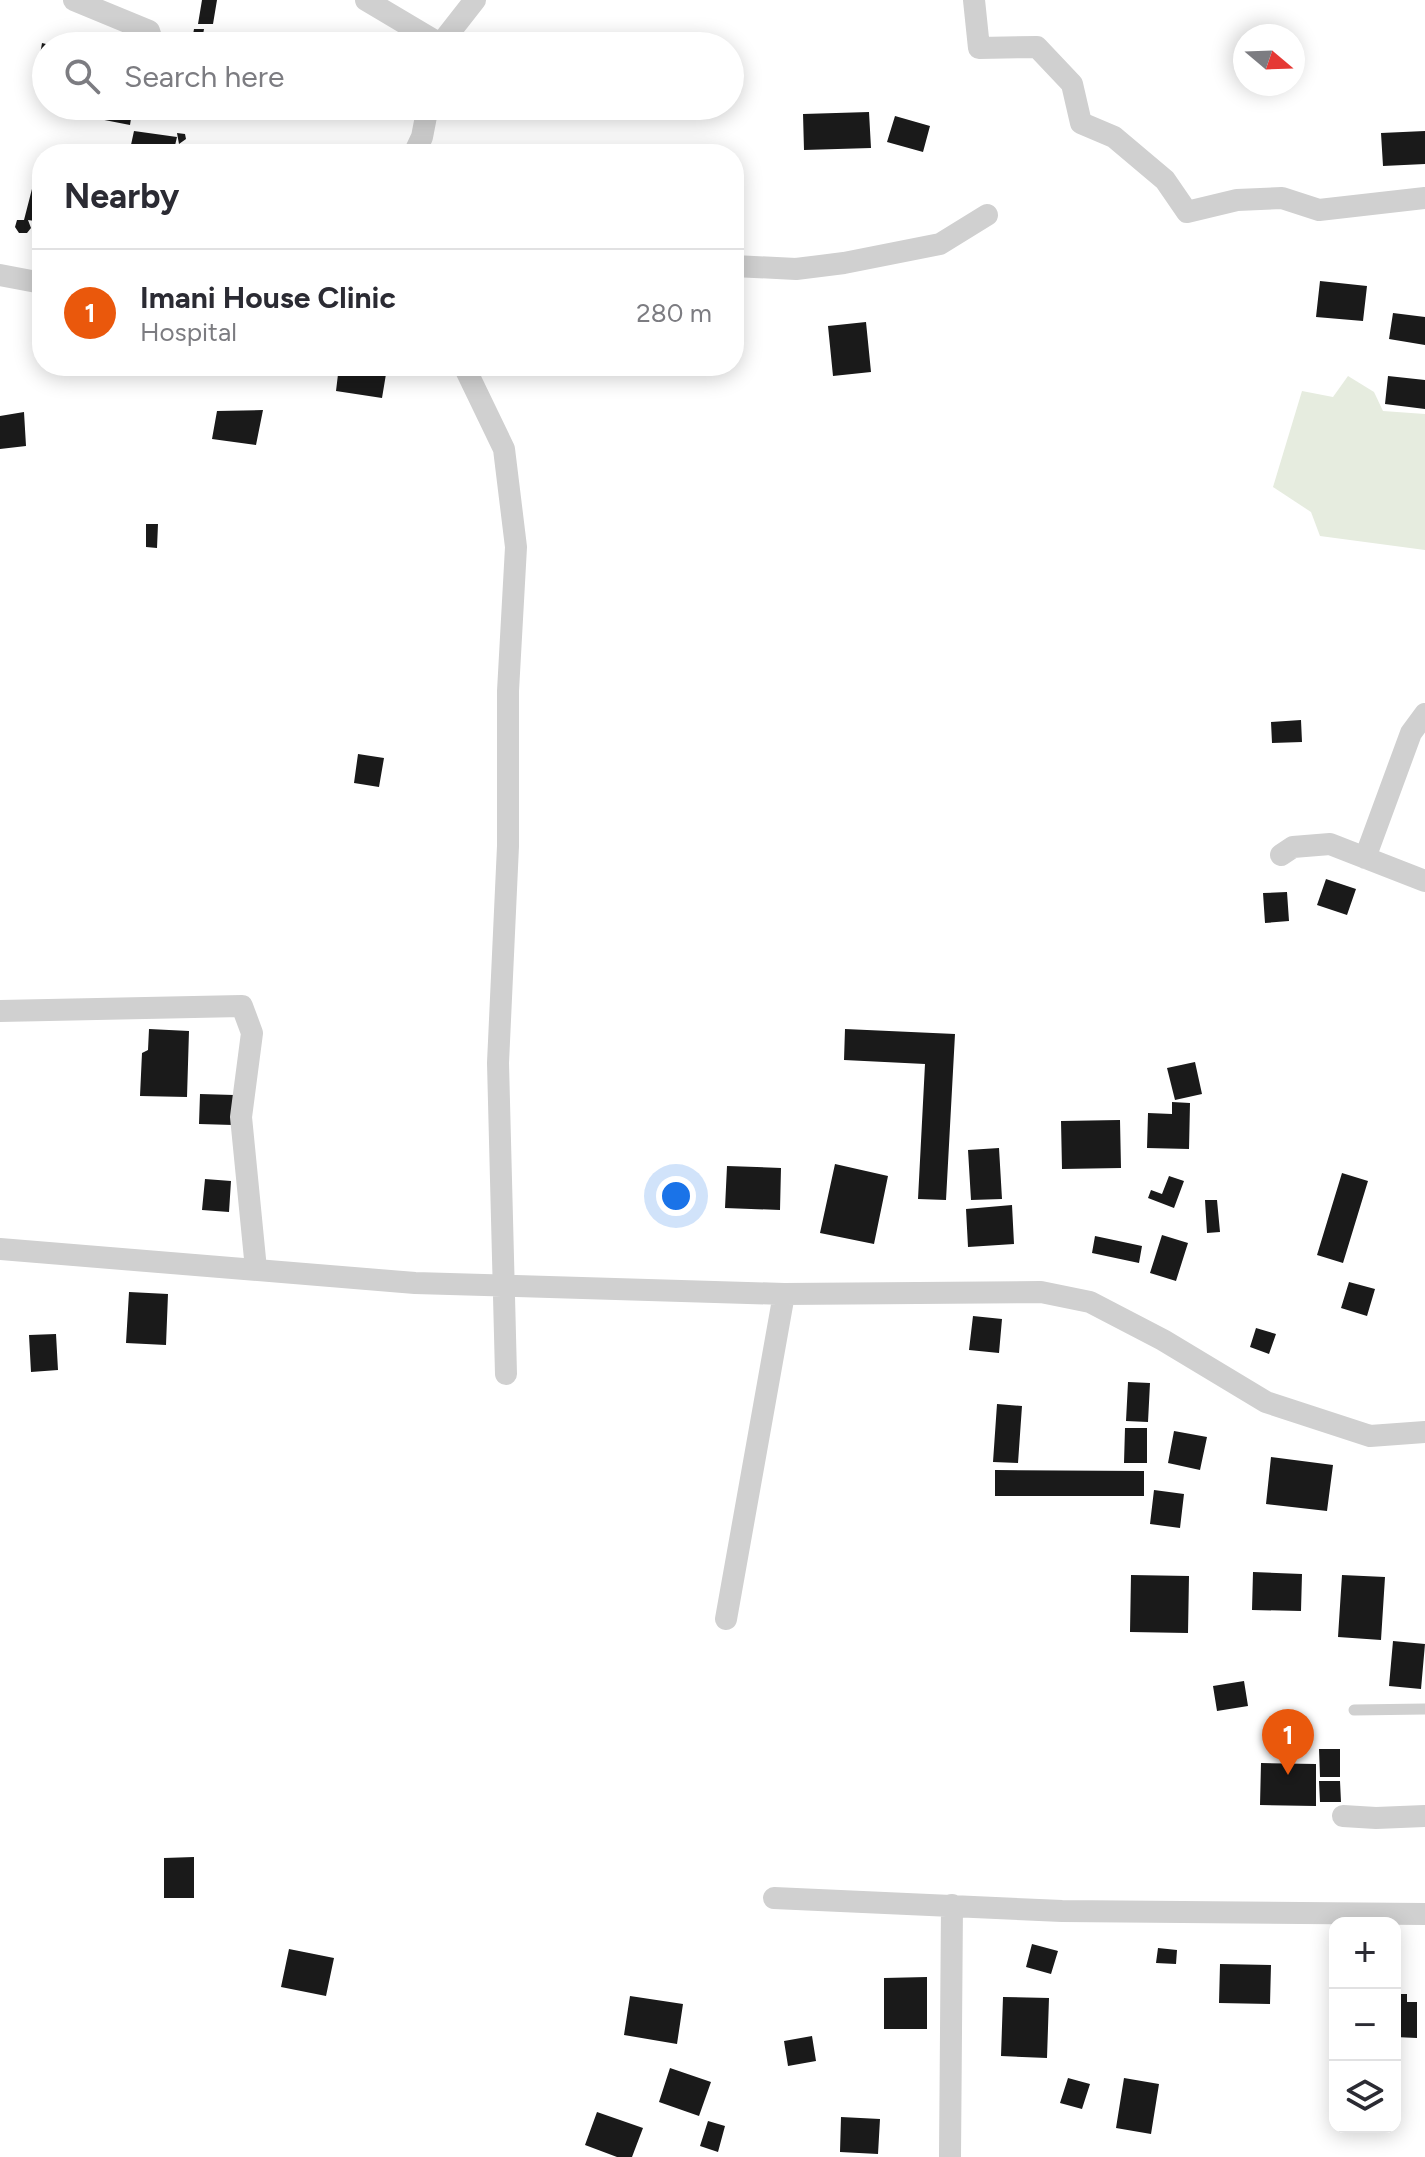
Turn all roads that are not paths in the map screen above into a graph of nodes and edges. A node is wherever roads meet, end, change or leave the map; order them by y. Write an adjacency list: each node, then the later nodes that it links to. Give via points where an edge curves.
1 (74, 0): 5 (street)
2 (366, 0): 6 (street)
3 (475, 0): 7 (street)
4 (974, 0): 10 (street, via 979,48 1037,47 1072,84 1081,123 1114,137 1165,180 1187,212 1237,200 1282,198 1319,210)
5 (149, 32)
6 (418, 32)
7 (449, 32)
8 (425, 120): 9 (street)
9 (419, 144)
10 (1425, 198)
11 (987, 215): 12 (street, via 940,244 796,269)
12 (744, 266)
13 (0, 275): 14 (street)
14 (32, 281)
15 (469, 376): 23 (street, via 504,449 516,547 498,1063)
16 (1425, 714): 18 (street, via 1411,733)
17 (1281, 855): 18 (street, via 1293,847 1330,844)
18 (1365, 858): 19 (street)
19 (1425, 881)
20 (0, 1011): 22 (street, via 242,1006 252,1033 241,1117)
21 (0, 1249): 22 (street)
22 (256, 1269): 23 (street, via 415,1283)
23 (504, 1284): 24 (street); 25 (street)
24 (784, 1294): 26 (street, via 1054,1294 1090,1302 1266,1402 1370,1436); 27 (street)
25 (506, 1374)
26 (1425, 1432)
27 (726, 1619)
28 (1425, 1709): 29 (lane)
29 (1354, 1710)
30 (1343, 1816): 31 (street)
31 (1425, 1816)
32 (774, 1898): 33 (street)
33 (952, 1905): 34 (street); 35 (street)
34 (1425, 1914)
35 (950, 2157)

